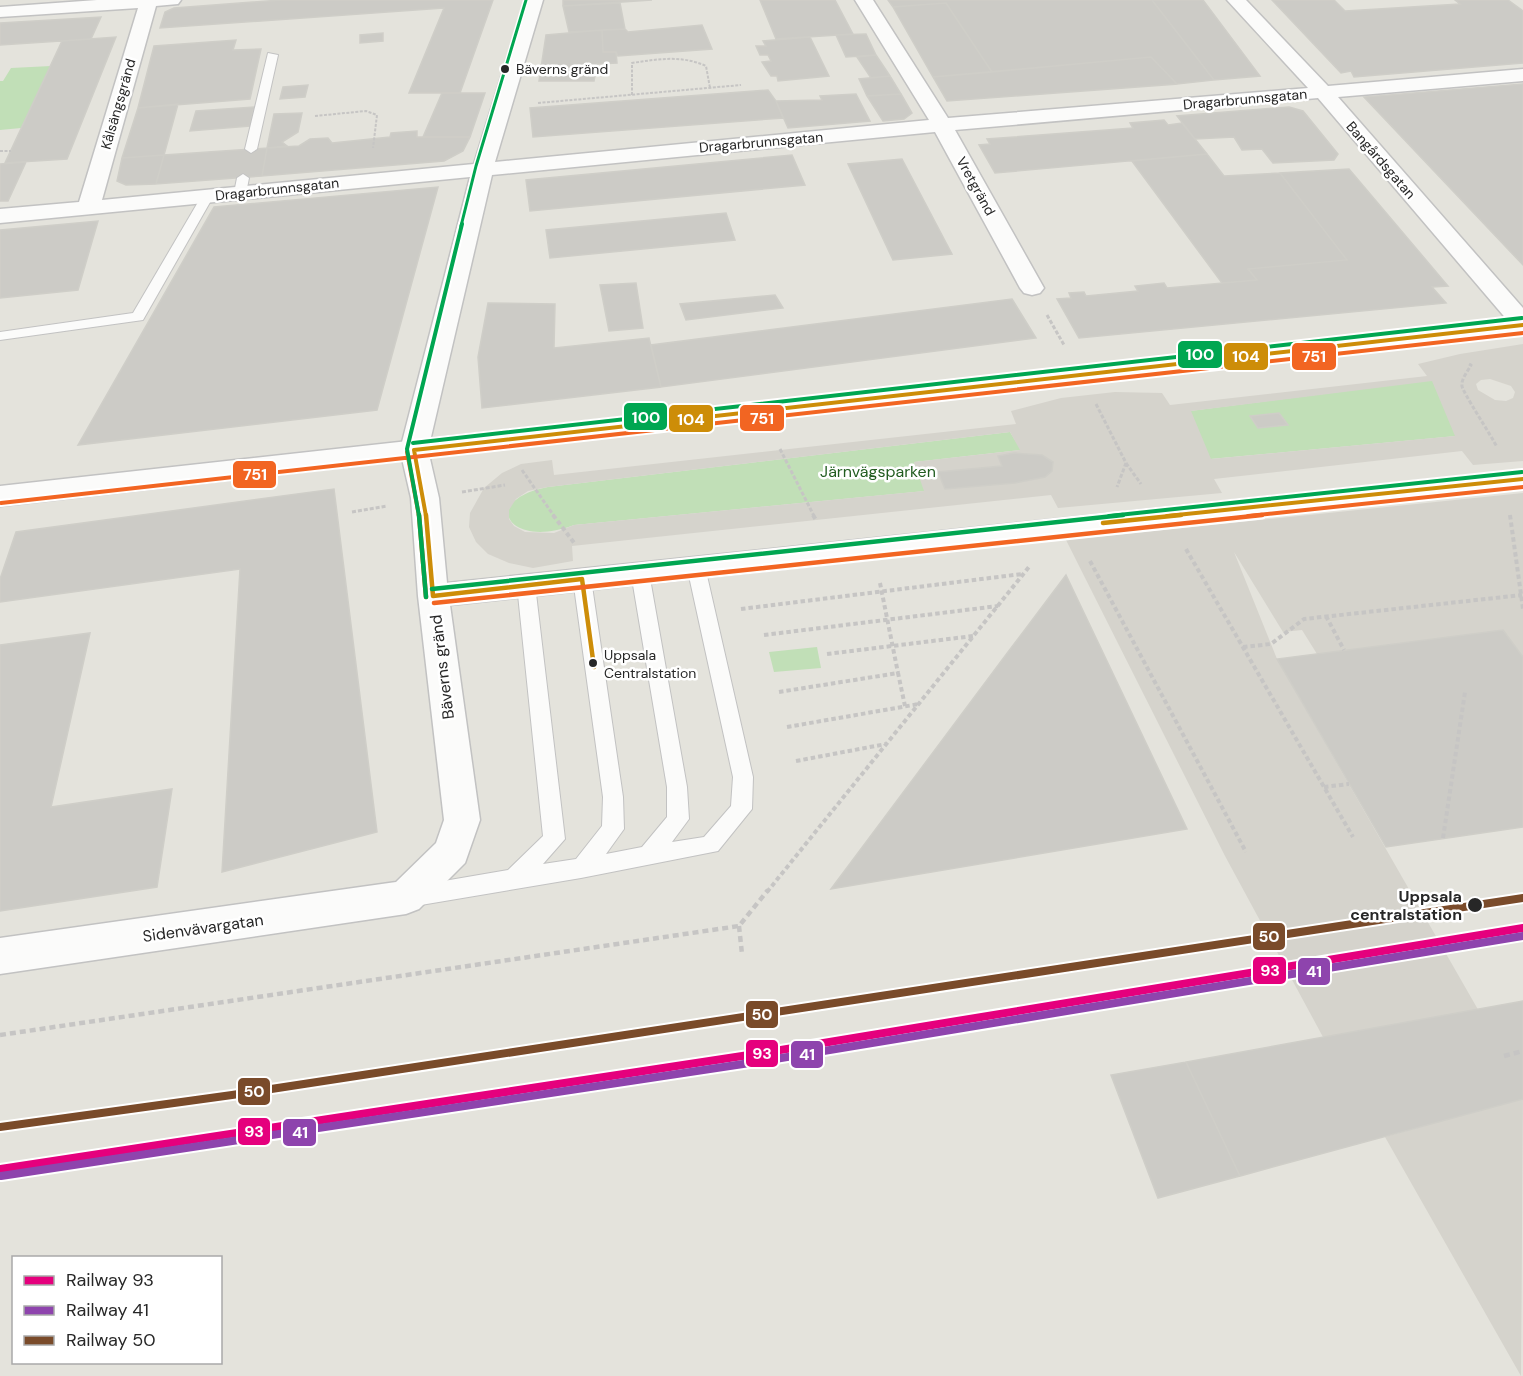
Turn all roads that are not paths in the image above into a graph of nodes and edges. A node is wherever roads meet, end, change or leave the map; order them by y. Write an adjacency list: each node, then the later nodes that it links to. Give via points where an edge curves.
1 (172, 0): 5 (street)
2 (534, 0): 12 (street, Bäverns gränd)
3 (864, 0): 10 (street, Vretgränd)
4 (1236, 0): 9 (street, Bangårdsgatan)
5 (148, 1): 6 (street); 14 (street, Kålsängsgränd)
6 (0, 12)
7 (272, 55): 11 (lane)
8 (1523, 75): 9 (street, Dragarbrunnsgatan)
9 (1323, 92): 10 (street, Dragarbrunnsgatan); 17 (street, Bangårdsgatan)
10 (942, 125): 12 (street, Dragarbrunnsgatan); 16 (street, Vretgränd)
11 (251, 149)
12 (483, 168): 13 (street, Dragarbrunnsgatan, via 241,185); 19 (street, Bäverns gränd)
13 (207, 196): 14 (street, Dragarbrunnsgatan); 18 (lane, via 138,317)
14 (88, 209): 15 (street, Dragarbrunnsgatan)
15 (0, 216)
16 (1032, 288)
17 (1523, 324): 19 (street)
18 (0, 336)
19 (414, 450): 21 (street); 26 (street, Bäverns gränd, via 425,498)
20 (1523, 479): 22 (street)
21 (0, 496)
22 (696, 567): 23 (street); 27 (lane, via 743,777 741,809 710,846)
23 (640, 573): 24 (street); 27 (lane, via 678,819)
24 (582, 579): 25 (street); 28 (lane, via 613,797 612,830)
25 (526, 585): 26 (street); 29 (lane, via 554,839)
26 (434, 596): 30 (street, Bäverns gränd, via 462,820 452,852)
27 (647, 857): 28 (lane)
28 (581, 868): 29 (lane)
29 (513, 880): 30 (lane)
30 (406, 897): 31 (street, Sidenvävargatan)
31 (0, 956)

